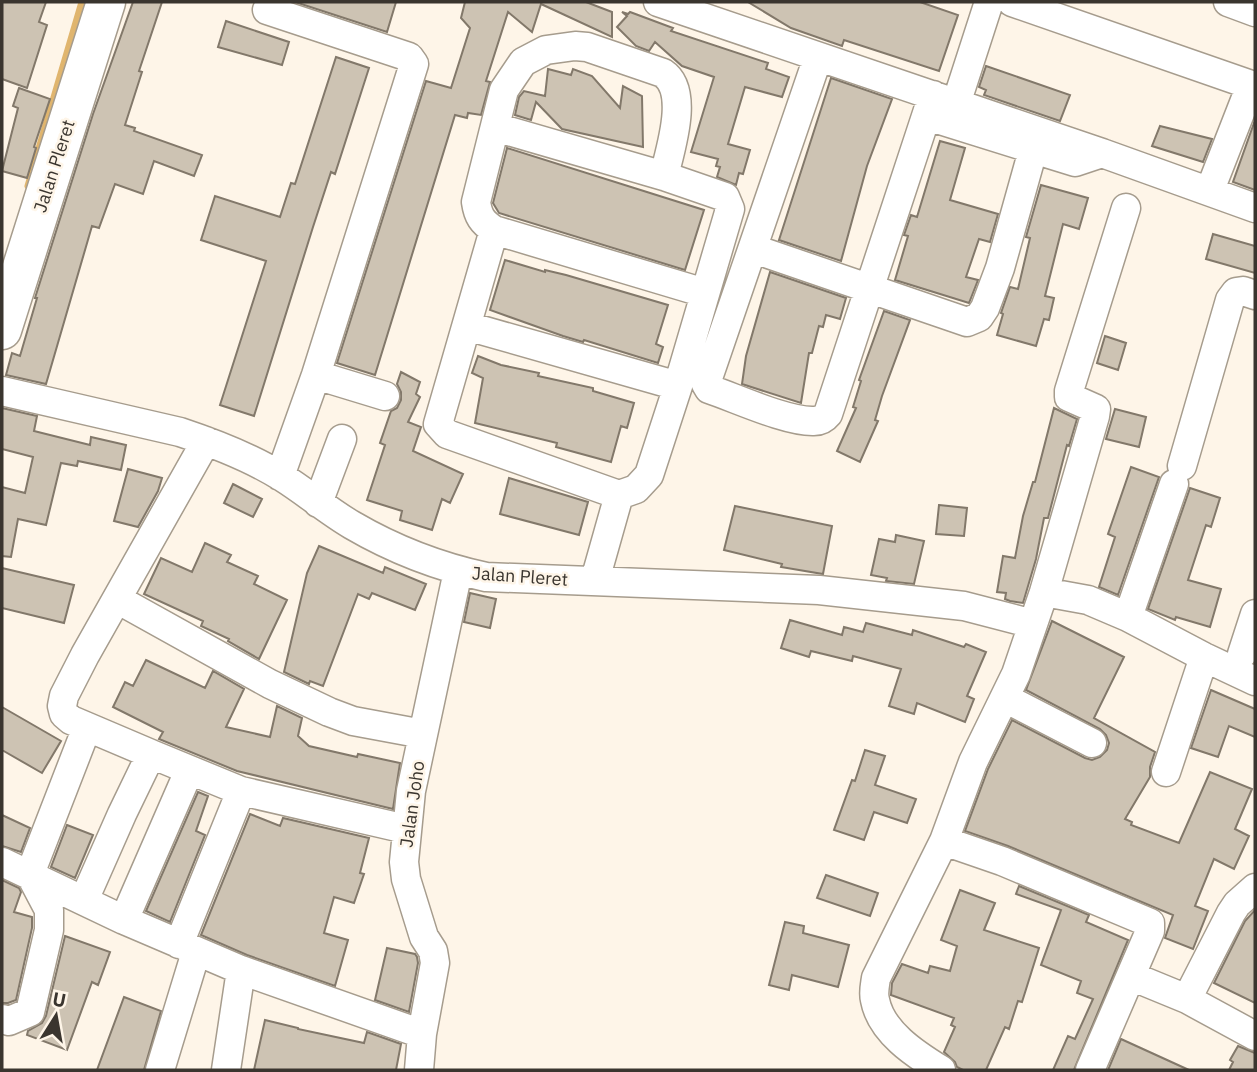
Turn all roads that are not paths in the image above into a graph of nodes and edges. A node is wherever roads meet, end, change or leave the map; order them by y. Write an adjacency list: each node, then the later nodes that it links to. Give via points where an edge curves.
1 (106, 2): 23 (main road, Jalan Pleret)
2 (658, 2): 5 (street)
3 (989, 2): 9 (street)
4 (1012, 2): 8 (street)
5 (691, 7): 7 (street)
6 (267, 10): 24 (street, via 409,57 414,64)
7 (818, 57): 9 (street); 18 (street)
8 (1253, 86): 14 (street)
9 (938, 105): 11 (street); 12 (street); 19 (street)
10 (495, 127): 13 (street); 13 (street, via 504,90 523,62 546,50 586,47 663,73 673,84 676,128); 17 (street, via 476,202 483,223)
11 (1033, 150): 12 (street, via 1075,163); 19 (street, via 1000,268 979,317 955,319)
12 (1101, 153): 14 (street)
13 (664, 176): 20 (street, via 725,197 729,203)
14 (1210, 190): 16 (street)
15 (1126, 208): 35 (street, via 1069,391 1069,397 1096,409 1096,416)
16 (1255, 208)
17 (494, 230): 20 (street); 22 (street)
18 (754, 249): 19 (street); 19 (street, via 706,384 709,389 786,416 816,421 828,414)
19 (870, 288)
20 (705, 293): 25 (street)
21 (1255, 295): 38 (street, via 1236,292 1230,300 1178,475)
22 (467, 326): 25 (street); 31 (street, via 438,424 441,429)
23 (2, 330)
24 (316, 375): 27 (street); 30 (street)
25 (678, 386): 31 (street, via 649,475 636,489)
26 (2, 391): 29 (street, Jalan Pleret)
27 (385, 396)
28 (342, 439): 32 (street)
29 (206, 441): 30 (street, Jalan Pleret); 36 (street)
30 (280, 476): 32 (street, Jalan Pleret)
31 (619, 495): 34 (street)
32 (318, 503): 33 (street, Jalan Pleret, via 386,543)
33 (458, 571): 34 (street, Jalan Pleret, via 486,577); 45 (street, Jalan Joho)
34 (595, 580): 39 (street, Jalan Pleret, via 819,590 964,606)
35 (1044, 593): 38 (street, via 1084,598); 39 (street)
36 (117, 599): 44 (street, via 64,696 64,714); 45 (street, via 329,712)
37 (1255, 614): 40 (street)
38 (1128, 617): 41 (street)
39 (1033, 624): 43 (street)
40 (1242, 654)
41 (1204, 657): 42 (street); 49 (street)
42 (1255, 681)
43 (1006, 698): 46 (street); 52 (street, via 973,762)
44 (87, 727): 47 (street); 54 (street)
45 (423, 734): 51 (street, Jalan Joho)
46 (1092, 743)
47 (151, 754): 48 (street); 56 (street)
48 (189, 771): 50 (street); 57 (street)
49 (1166, 772)
50 (241, 791): 51 (street); 58 (street)
51 (406, 829): 63 (street, Jalan Joho, via 406,879 435,964)
52 (944, 841): 60 (street, via 1150,923); 68 (street, via 876,978 874,999 884,1025)
53 (2, 862): 54 (street)
54 (30, 874): 56 (street); 62 (street, via 48,910 49,930 30,1012 9,1021)
55 (1255, 888): 61 (street, via 1231,913)
56 (84, 900): 57 (street)
57 (124, 920): 58 (street)
58 (187, 948): 59 (street); 65 (street)
59 (241, 970): 63 (street); 66 (street)
60 (1131, 976): 61 (street); 69 (street)
61 (1187, 999): 64 (street)
62 (2, 1019)
63 (422, 1034): 67 (street, Jalan Joho)
64 (1255, 1036)
65 (160, 1070)
66 (226, 1070)
67 (419, 1070)
68 (941, 1070)
69 (1090, 1070)

